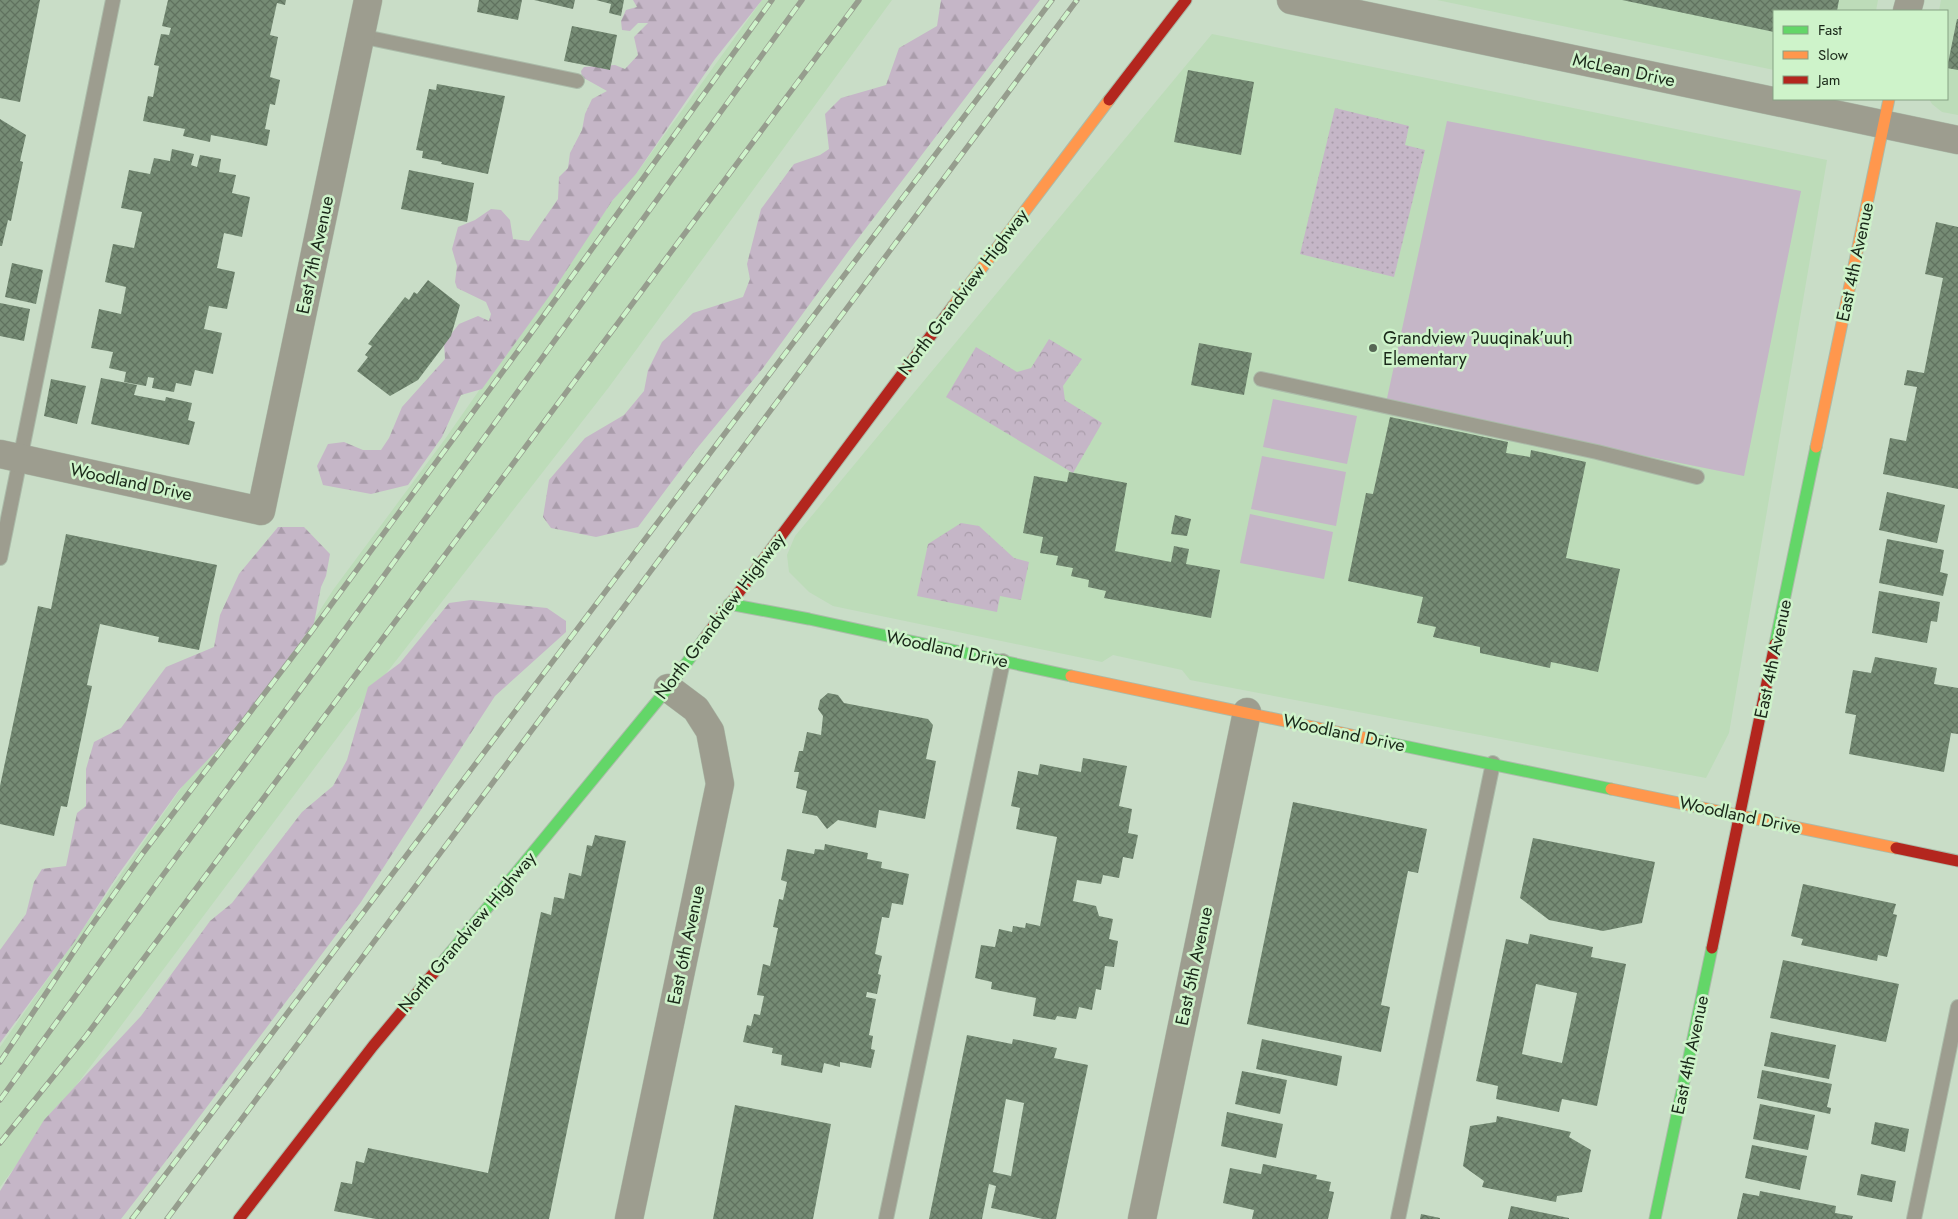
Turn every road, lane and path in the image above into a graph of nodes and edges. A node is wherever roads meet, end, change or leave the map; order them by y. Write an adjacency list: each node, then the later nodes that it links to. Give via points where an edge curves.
1 (113, 0): 12 (lane)
2 (368, 0): 5 (street, East 7th Avenue)
3 (1186, 0): 16 (street, North Grandview Highway)
4 (1291, 0): 7 (street, McLean Drive)
5 (360, 36): 6 (lane); 14 (street, East 7th Avenue)
6 (577, 82)
7 (1773, 90)
8 (1828, 100): 9 (street, McLean Drive)
9 (1887, 111): 10 (street, McLean Drive); 21 (street, East 4th Avenue)
10 (1958, 140)
11 (1261, 379): 13 (lane)
12 (10, 456): 14 (street, Woodland Drive); 15 (lane)
13 (1697, 477)
14 (261, 510)
15 (0, 558)
16 (729, 604): 17 (street, Woodland Drive); 18 (street, North Grandview Highway)
17 (1003, 661): 19 (street, Woodland Drive); 26 (lane)
18 (668, 688): 24 (street, North Grandview Highway, via 373,1046); 25 (street, East 6th Avenue, via 696,710 710,731 720,784)
19 (1247, 712): 20 (street, Woodland Drive); 27 (street, East 5th Avenue)
20 (1493, 763): 21 (street, Woodland Drive); 28 (lane)
21 (1740, 815): 22 (street, Woodland Drive); 29 (street, East 4th Avenue)
22 (1958, 861)
23 (1958, 1007): 30 (lane)
24 (239, 1219)
25 (629, 1219)
26 (886, 1219)
27 (1142, 1219)
28 (1398, 1219)
29 (1656, 1219)
30 (1914, 1219)

